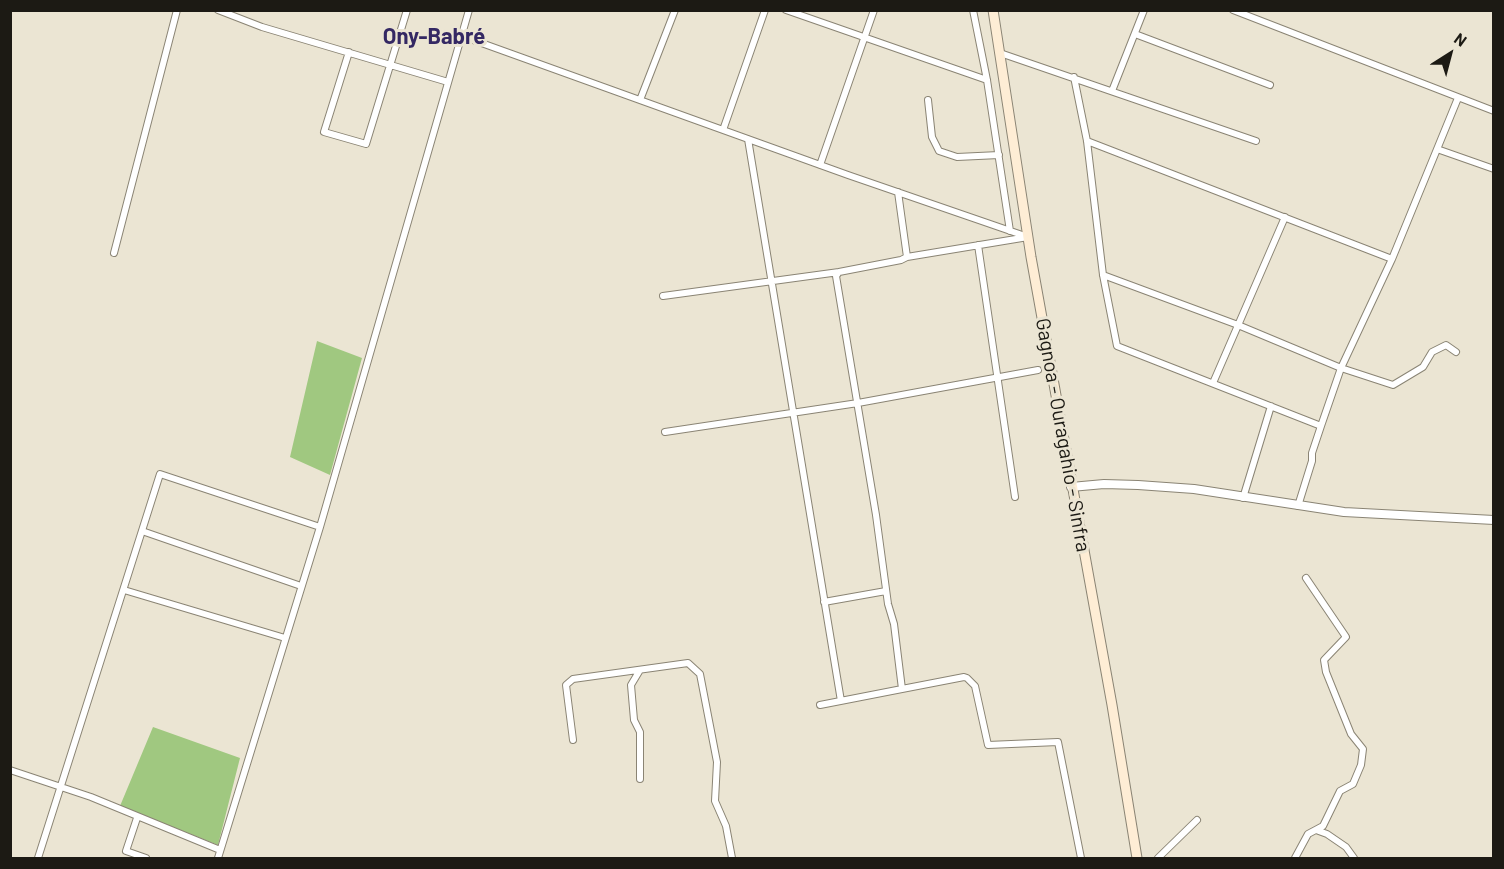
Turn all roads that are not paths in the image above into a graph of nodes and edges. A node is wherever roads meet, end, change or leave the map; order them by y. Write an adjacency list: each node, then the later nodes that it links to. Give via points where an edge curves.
1 (177, 10): 41 (street)
2 (218, 10): 16 (street)
3 (407, 10): 18 (street)
4 (469, 10): 14 (street)
5 (675, 10): 25 (street)
6 (765, 10): 28 (street)
7 (786, 10): 15 (street)
8 (874, 10): 15 (street)
9 (974, 10): 20 (street)
10 (993, 10): 17 (main road, Gagnoa - Ouragahio - Sinfra)
11 (1144, 10): 13 (street)
12 (1233, 10): 24 (street)
13 (1135, 34): 22 (street); 23 (street)
14 (462, 36): 21 (street); 25 (street)
15 (864, 39): 20 (street); 34 (street)
16 (349, 52): 18 (street); 18 (street, via 324,132 366,144)
17 (1000, 52): 19 (street); 39 (main road, Gagnoa - Ouragahio - Sinfra)
18 (391, 65): 21 (street)
19 (1074, 77): 23 (street); 30 (street)
20 (987, 80): 33 (street)
21 (448, 82): 64 (street)
22 (1270, 85)
23 (1112, 91): 31 (street)
24 (1458, 98): 27 (street); 32 (street)
25 (640, 100): 28 (street)
26 (928, 100): 33 (street, via 932,136 939,152 957,157)
27 (1494, 111)
28 (723, 130): 29 (street)
29 (748, 139): 34 (street); 46 (street)
30 (1087, 141): 37 (street); 45 (street)
31 (1256, 141)
32 (1437, 149): 35 (street); 43 (street)
33 (999, 155): 38 (street)
34 (820, 165): 36 (street)
35 (1494, 169)
36 (898, 192): 38 (street); 42 (street)
37 (1285, 218): 43 (street); 48 (street)
38 (1010, 231): 39 (street)
39 (1028, 237): 40 (street); 59 (main road, Gagnoa - Ouragahio - Sinfra)
40 (978, 245): 42 (street); 52 (street)
41 (114, 253)
42 (907, 257): 44 (street)
43 (1392, 259): 50 (street)
44 (839, 272): 46 (street); 54 (street, via 836,276)
45 (1103, 275): 48 (street); 53 (street, via 1117,346)
46 (771, 281): 47 (street); 56 (street)
47 (663, 296)
48 (1238, 325): 50 (street); 53 (street)
49 (1456, 352): 50 (street, via 1446,345 1432,352 1424,367 1393,385)
50 (1341, 368): 57 (street)
51 (1038, 370): 52 (street)
52 (998, 377): 54 (street); 60 (street)
53 (1212, 383): 55 (street)
54 (858, 403): 56 (street); 69 (street)
55 (1271, 406): 57 (street); 61 (street)
56 (792, 413): 58 (street); 70 (street)
57 (1322, 426): 62 (street)
58 (665, 432)
59 (1071, 487): 61 (street, via 1138,485); 91 (main road, Gagnoa - Ouragahio - Sinfra)
60 (1015, 497)
61 (1243, 498): 62 (street)
62 (1298, 506): 63 (street)
63 (1494, 520)
64 (320, 527): 65 (street, via 160,474); 67 (street)
65 (142, 531): 67 (street); 68 (street)
66 (1306, 578): 82 (street, via 1346,637 1324,660 1351,734 1363,749 1353,784 1340,791 1323,826)
67 (301, 586): 71 (street)
68 (124, 590): 71 (street); 79 (street)
69 (886, 591): 70 (street); 73 (street)
70 (824, 602): 74 (street)
71 (285, 638): 83 (street)
72 (640, 670): 76 (street, via 573,679 566,685); 78 (street, via 631,685 634,720 640,732); 89 (street, via 688,663 700,674 717,762 715,801 726,826)
73 (903, 689): 74 (street); 90 (street, via 967,678 975,686 988,745 1058,742)
74 (841, 701): 75 (street)
75 (820, 705)
76 (573, 740)
77 (10, 770): 79 (street)
78 (640, 779)
79 (62, 788): 80 (street); 85 (street)
80 (137, 818): 83 (street); 84 (street)
81 (1197, 820): 92 (street)
82 (1316, 830): 93 (street, via 1308,834); 94 (street, via 1346,847)
83 (220, 850): 88 (street)
84 (126, 851): 86 (street); 87 (street)
85 (38, 858)
86 (123, 858)
87 (146, 858)
88 (218, 858)
89 (732, 858)
90 (1081, 858)
91 (1137, 858)
92 (1158, 858)
93 (1295, 858)
94 (1354, 858)

